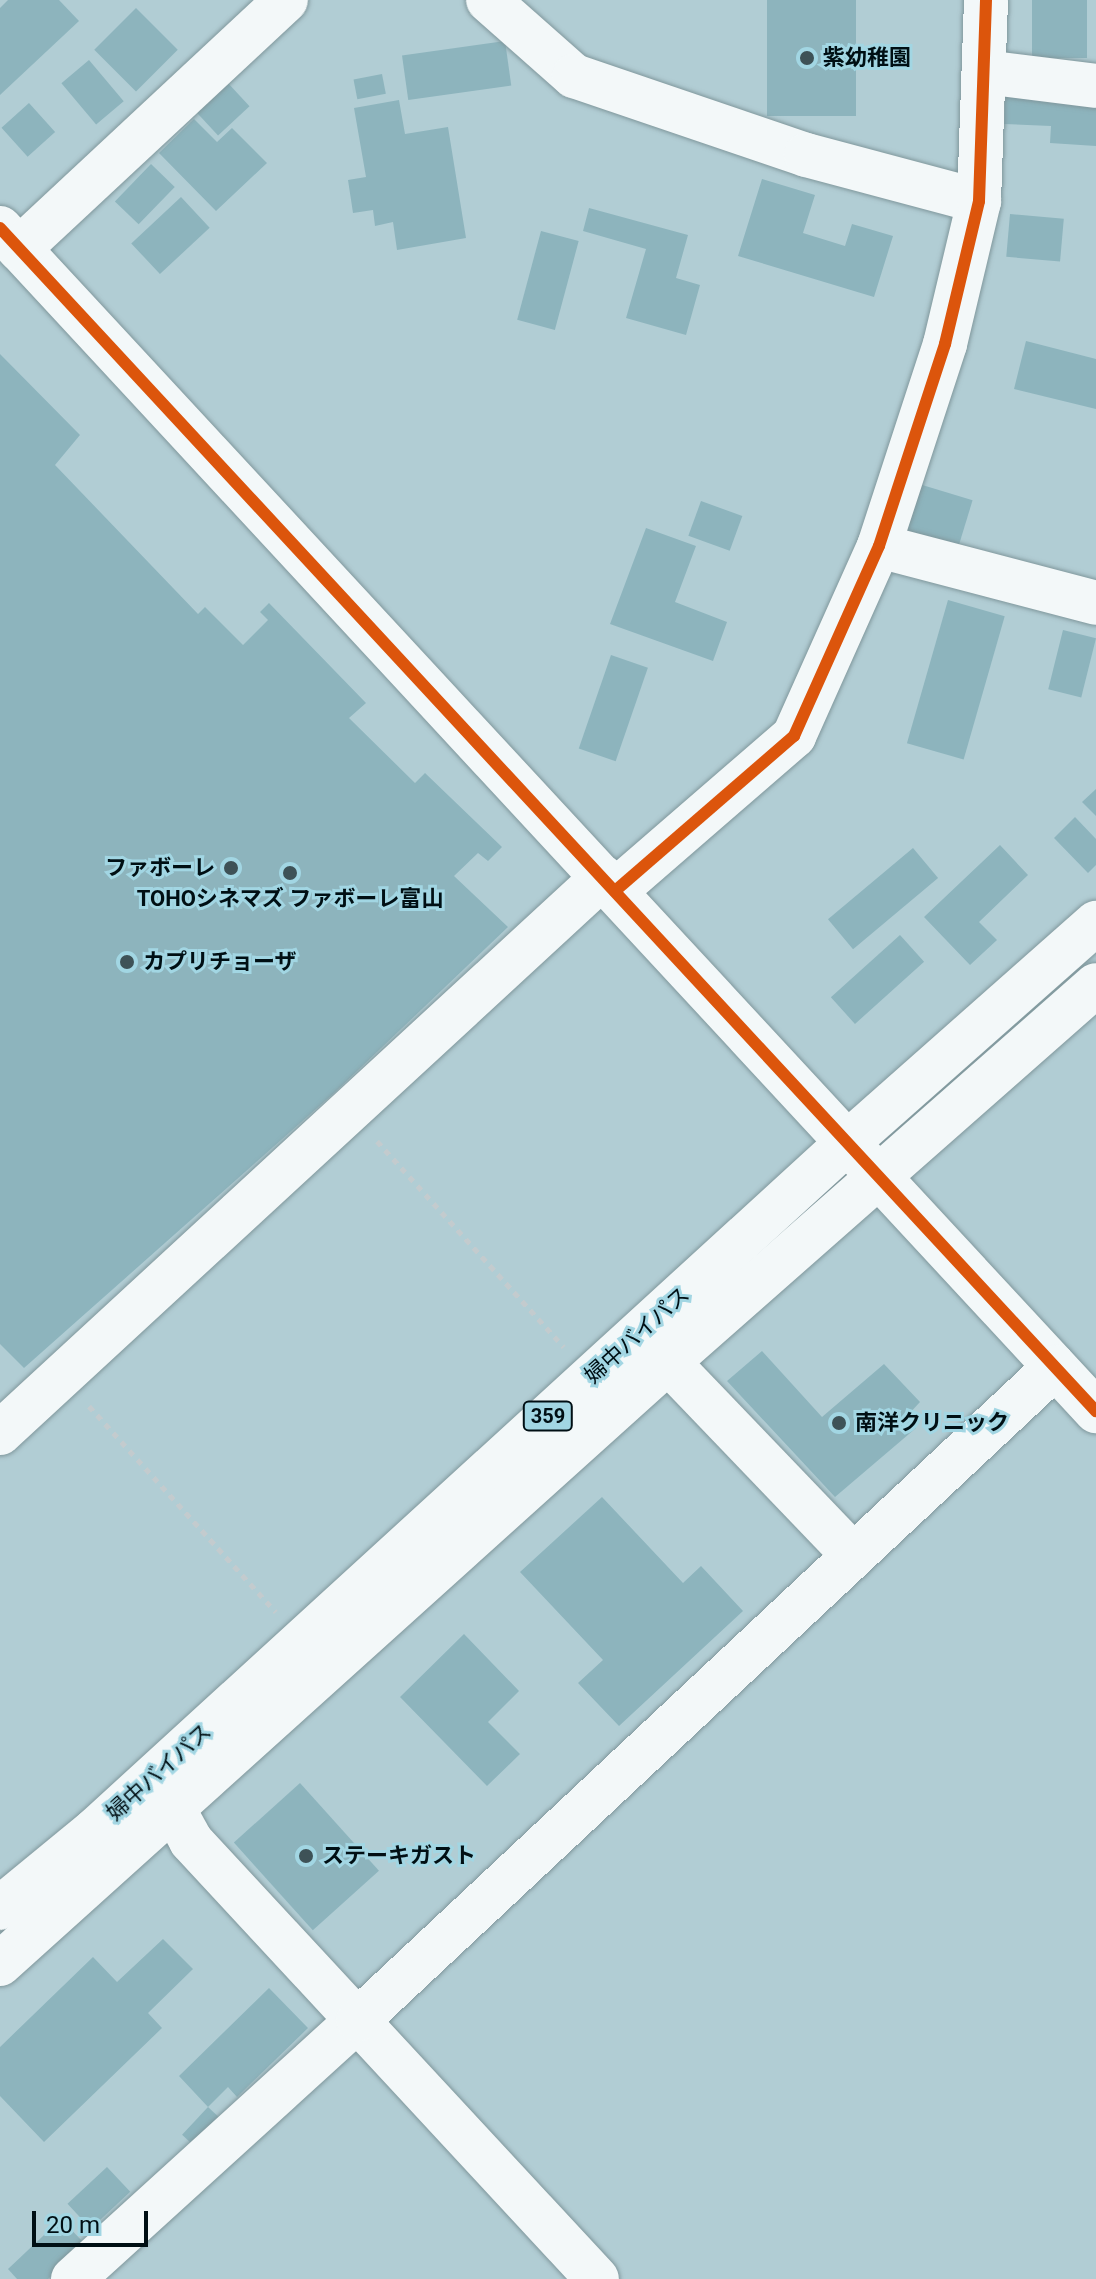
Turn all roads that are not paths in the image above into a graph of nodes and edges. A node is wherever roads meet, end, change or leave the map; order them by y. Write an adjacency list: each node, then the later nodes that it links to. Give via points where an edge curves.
1 (286, 0): 7 (main road)
2 (488, 0): 6 (main road, via 574,76 806,155)
3 (986, 0): 4 (main road)
4 (984, 72): 5 (main road); 6 (main road)
5 (1096, 86)
6 (979, 201): 8 (main road, via 945,344)
7 (10, 239): 10 (main road)
8 (879, 546): 9 (main road); 10 (main road, via 794,736)
9 (1096, 603)
10 (609, 884): 13 (main road); 18 (main road, via 349,1111)
11 (1096, 923): 13 (main road, 婦中バイパス / 359)
12 (1096, 985): 14 (main road, 婦中バイパス / 359)
13 (846, 1144): 14 (main road); 21 (main road, 婦中バイパス / 359, via 95,1830)
14 (881, 1179): 15 (main road, 婦中バイパス / 359); 16 (main road)
15 (668, 1362): 19 (main road); 20 (main road, 婦中バイパス / 359)
16 (1055, 1367): 17 (main road); 19 (main road)
17 (1096, 1411)
18 (0, 1433)
19 (852, 1554): 23 (main road)
20 (174, 1810): 22 (main road, 婦中バイパス / 359); 23 (main road, via 191,1841)
21 (0, 1908)
22 (0, 1964)
23 (358, 2020): 24 (main road); 25 (main road)
24 (73, 2279)
25 (597, 2279)

